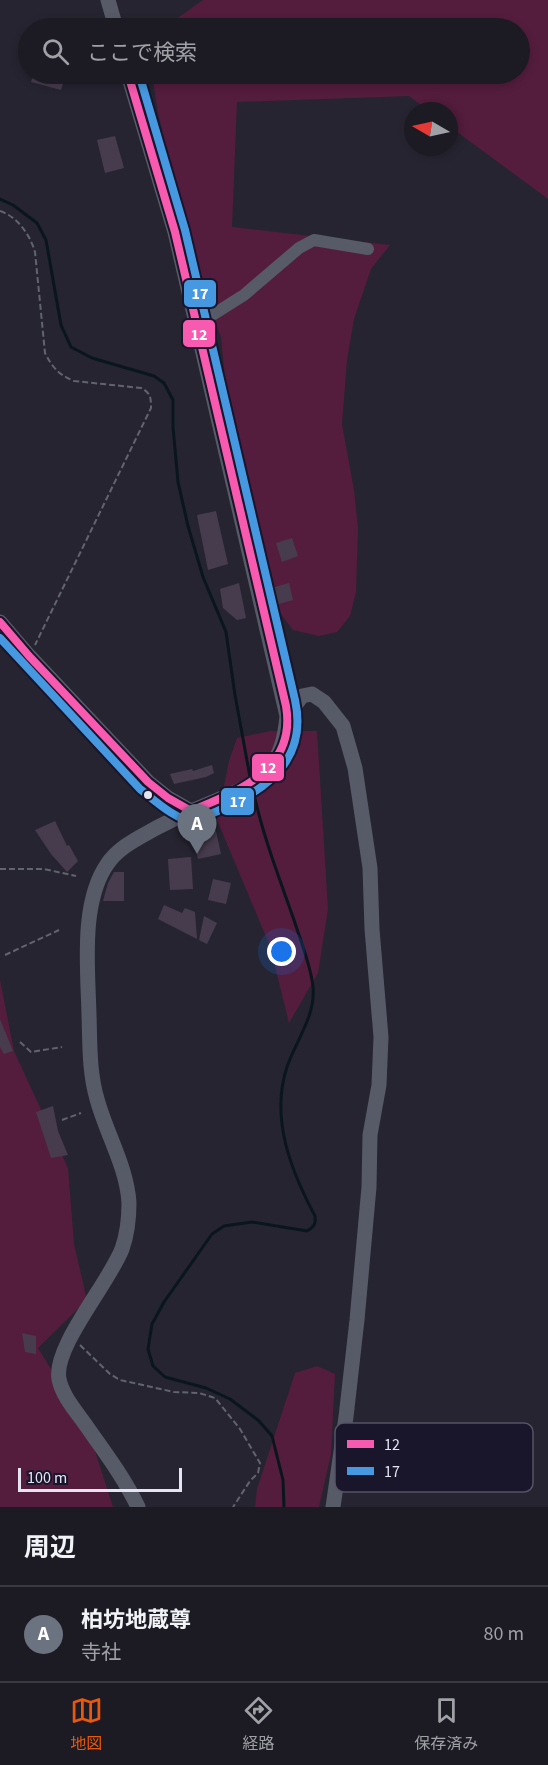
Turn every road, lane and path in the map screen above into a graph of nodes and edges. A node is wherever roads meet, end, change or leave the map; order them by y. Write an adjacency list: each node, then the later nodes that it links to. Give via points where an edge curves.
1 (108, 0): 2 (street)
2 (113, 18)
3 (131, 84): 6 (street)
4 (0, 211): 8 (path, via 21,225 31,239 45,353 51,366 74,381 141,388 151,397 151,408)
5 (368, 249): 6 (street, via 314,240 244,295 214,314)
6 (196, 318): 9 (street)
7 (0, 622): 8 (street)
8 (29, 656): 10 (street, via 148,782)
9 (287, 716): 10 (street, via 282,747 258,779); 20 (street, via 302,696 312,694 344,726 355,768 370,868 381,1037 379,1085 370,1135 369,1187)
10 (191, 811): 22 (street, via 115,853 95,889 87,938 94,1088 126,1182 129,1204 122,1249 64,1349 58,1371 72,1405)
11 (0, 869): 12 (path, via 44,869)
12 (76, 876)
13 (59, 930): 14 (path)
14 (5, 955)
15 (20, 1042): 16 (path, via 31,1052)
16 (62, 1047)
17 (81, 1113): 18 (path)
18 (62, 1120)
19 (79, 1344): 23 (path, via 120,1380 215,1398 260,1463 258,1473)
20 (345, 1423)
21 (335, 1492): 24 (street)
22 (138, 1507)
23 (233, 1507)
24 (333, 1507)

